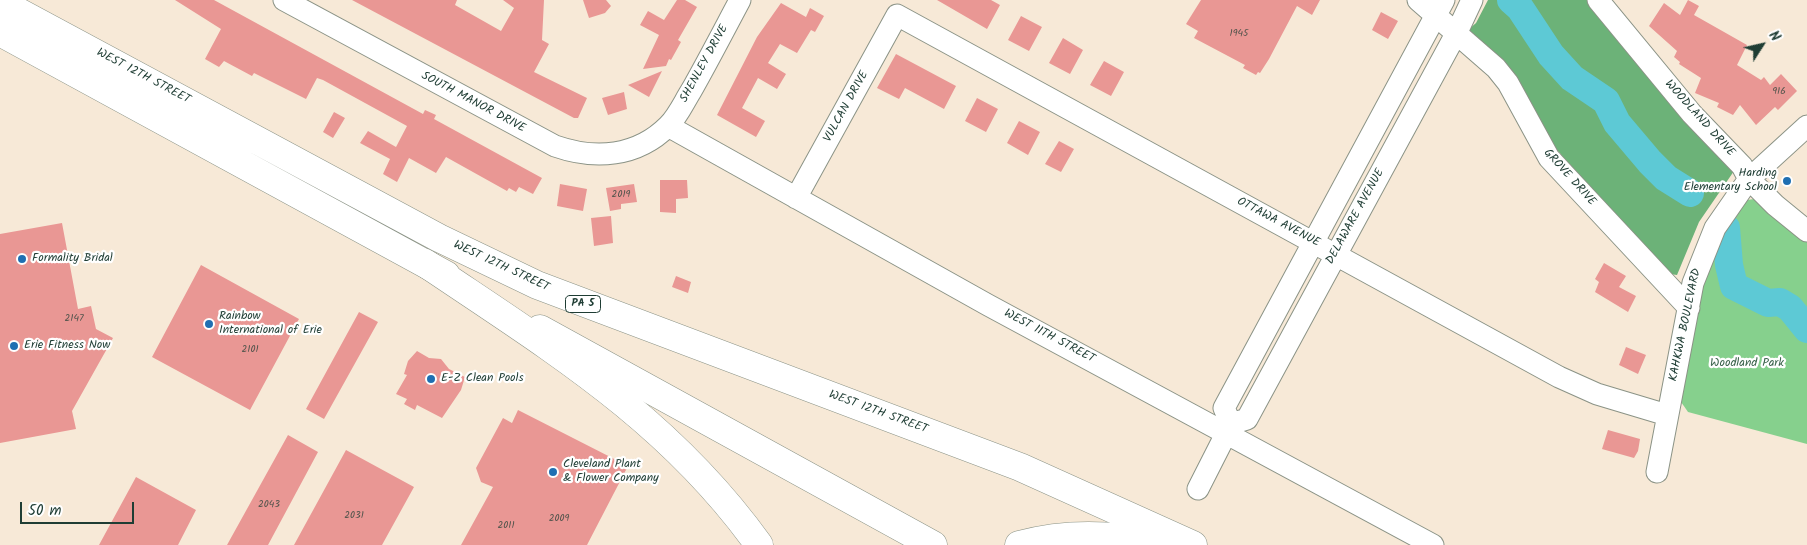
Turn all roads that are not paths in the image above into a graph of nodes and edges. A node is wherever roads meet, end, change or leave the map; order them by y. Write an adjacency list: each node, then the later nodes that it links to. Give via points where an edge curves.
1 (284, 0): 11 (street, SOUTH MANOR DRIVE, via 555,146 598,156 643,144)
2 (740, 0): 11 (street, SHENLEY DRIVE)
3 (1418, 0): 7 (street, GROVE DRIVE)
4 (1472, 0): 10 (street, DELAWARE AVENUE)
5 (1598, 0): 13 (street, WOODLAND DRIVE, via 1692,114 1742,166)
6 (0, 2): 28 (main road, WEST 12TH STREET / PA 5, via 439,238 537,285 1020,467)
7 (1440, 7): 10 (street, GROVE DRIVE); 16 (street)
8 (897, 15): 14 (street, VULCAN DRIVE); 16 (street, OTTAWA AVENUE)
9 (0, 32): 18 (main road)
10 (1457, 32): 17 (street, DELAWARE AVENUE); 19 (street, GROVE DRIVE, via 1508,83 1549,158)
11 (668, 126): 14 (street, WEST 11TH STREET)
12 (1807, 126): 13 (street, KAHKWA BOULEVARD)
13 (1749, 179): 15 (street, WOODLAND DRIVE); 19 (street, KAHKWA BOULEVARD, via 1714,228 1698,266)
14 (796, 198): 21 (street, WEST 11TH STREET, via 988,305)
15 (1807, 230)
16 (1312, 241): 17 (street, OTTAWA AVENUE); 21 (street, via 1224,408)
17 (1335, 254): 20 (street, OTTAWA AVENUE, via 1559,377 1597,394); 21 (street, DELAWARE AVENUE, via 1247,419)
18 (425, 263): 24 (main road, via 580,368 641,415 699,471); 25 (main road)
19 (1689, 308): 20 (street, KAHKWA BOULEVARD)
20 (1667, 415): 22 (street, KAHKWA BOULEVARD)
21 (1229, 429): 23 (street); 29 (street, WEST 11TH STREET)
22 (1657, 472)
23 (1198, 489)
24 (759, 545)
25 (933, 545)
26 (1019, 545): 27 (main road, via 1079,536)
27 (1158, 545)
28 (1193, 545)
29 (1433, 545)

